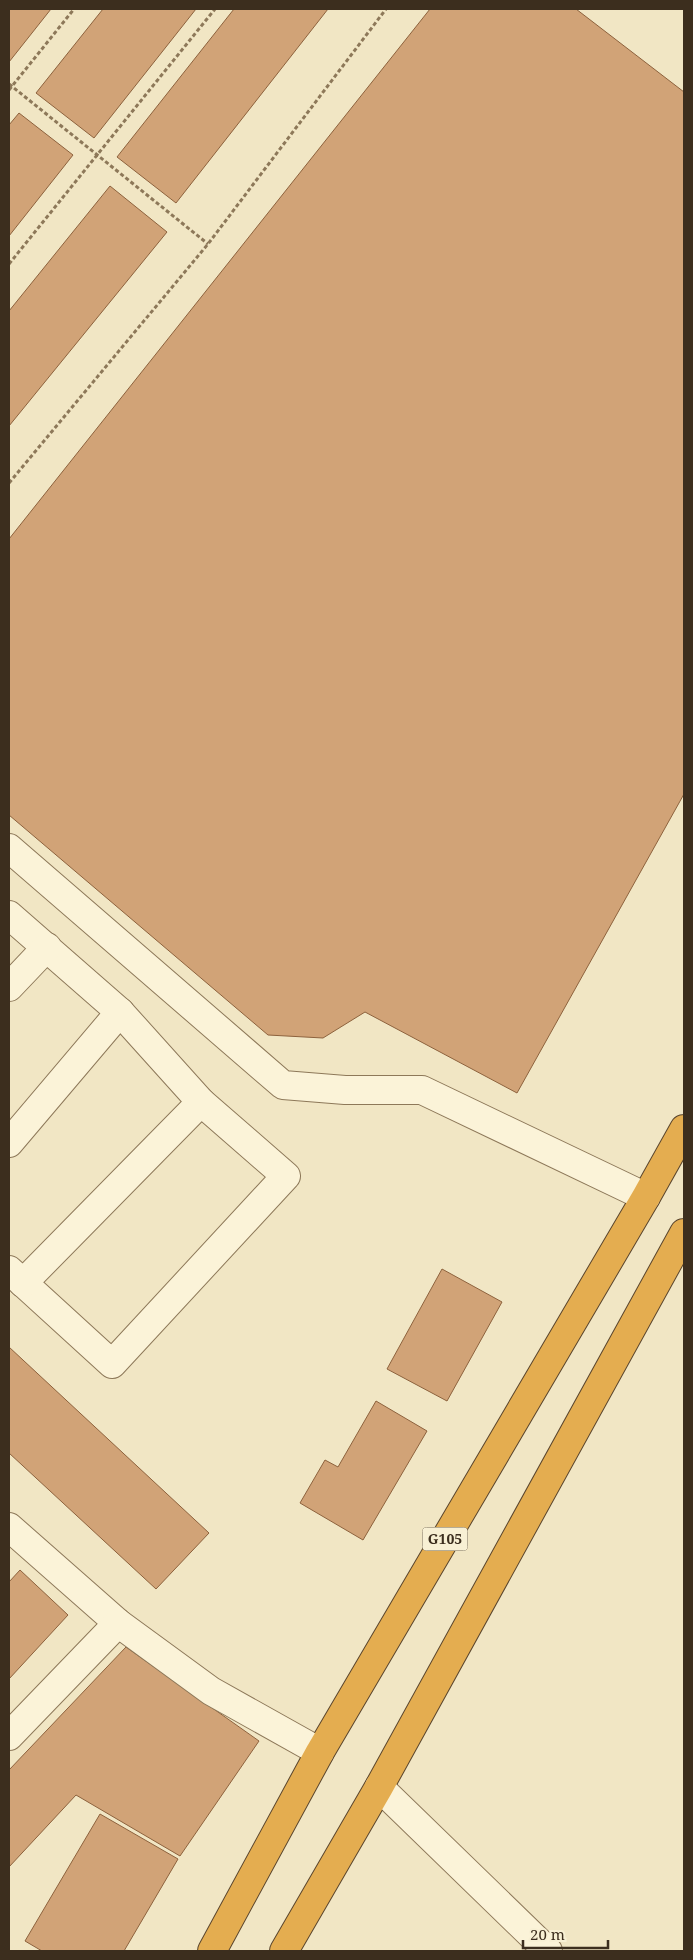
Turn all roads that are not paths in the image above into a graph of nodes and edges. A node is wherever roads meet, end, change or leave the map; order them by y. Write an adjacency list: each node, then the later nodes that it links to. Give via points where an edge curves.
1 (9, 848): 9 (street, via 283,1085 345,1090 422,1090)
2 (9, 915): 3 (street)
3 (47, 947): 4 (street); 5 (street)
4 (9, 986)
5 (120, 1012): 6 (street); 8 (street)
6 (201, 1102): 11 (street); 11 (street, via 286,1176 112,1364)
7 (684, 1129): 9 (highway, G105)
8 (9, 1143)
9 (646, 1197): 15 (highway, G105)
10 (684, 1233): 16 (highway)
11 (16, 1276)
12 (9, 1527): 13 (street)
13 (118, 1623): 14 (street); 15 (street, via 211,1691)
14 (9, 1736)
15 (320, 1752): 17 (highway, G105)
16 (379, 1787): 18 (highway); 19 (street)
17 (212, 1951)
18 (284, 1951)
19 (548, 1951)

